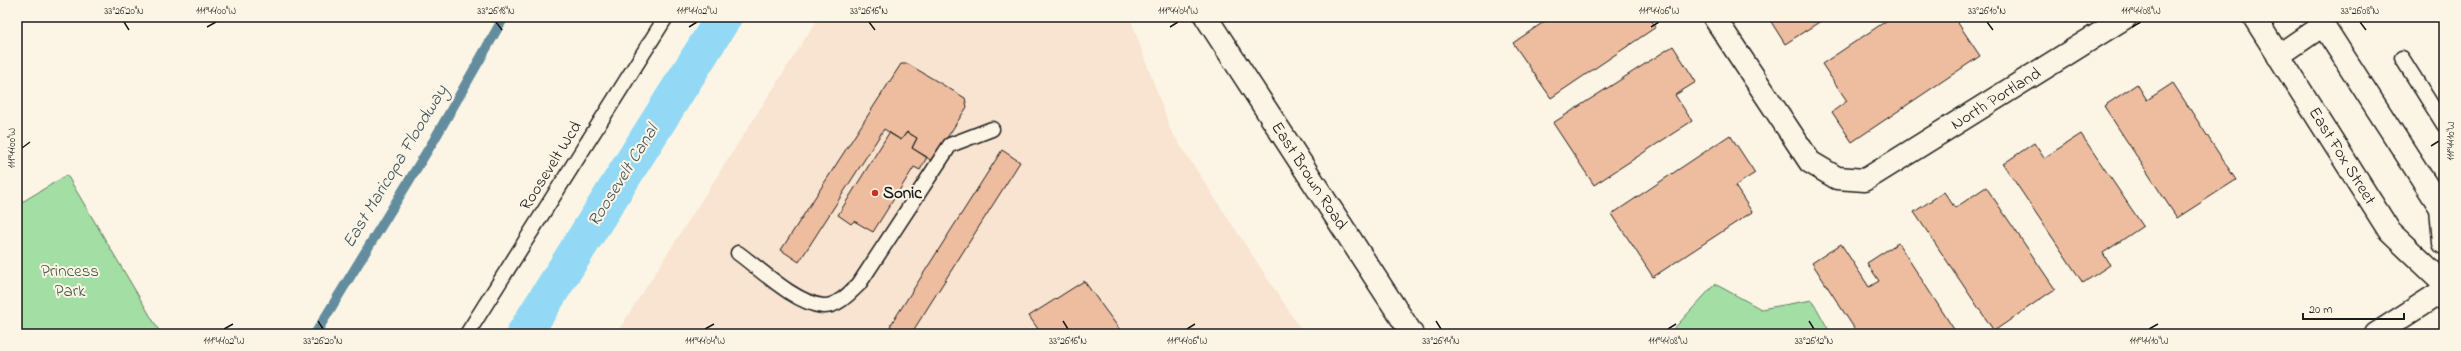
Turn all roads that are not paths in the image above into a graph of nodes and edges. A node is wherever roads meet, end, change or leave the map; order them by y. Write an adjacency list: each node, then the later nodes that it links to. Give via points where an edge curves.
1 (666, 17): 15 (lane, Roosevelt Wcd)
2 (1206, 17): 16 (street, East Brown Road)
3 (1714, 17): 4 (street, North Portland, via 1810,162 1838,178 1865,180)
4 (2126, 17)
5 (2254, 17): 7 (street, East Fox Street)
6 (2320, 21): 7 (street); 11 (street, via 2440,208)
7 (2278, 56): 13 (street, East Fox Street, via 2390,232)
8 (2402, 58): 9 (lane)
9 (2444, 125)
10 (992, 130): 12 (lane, via 950,145 859,284 838,302 824,306 796,296)
11 (2444, 243)
12 (738, 253)
13 (2444, 284)
14 (2444, 290): 17 (street)
15 (467, 334)
16 (1412, 334)
17 (2376, 334)

